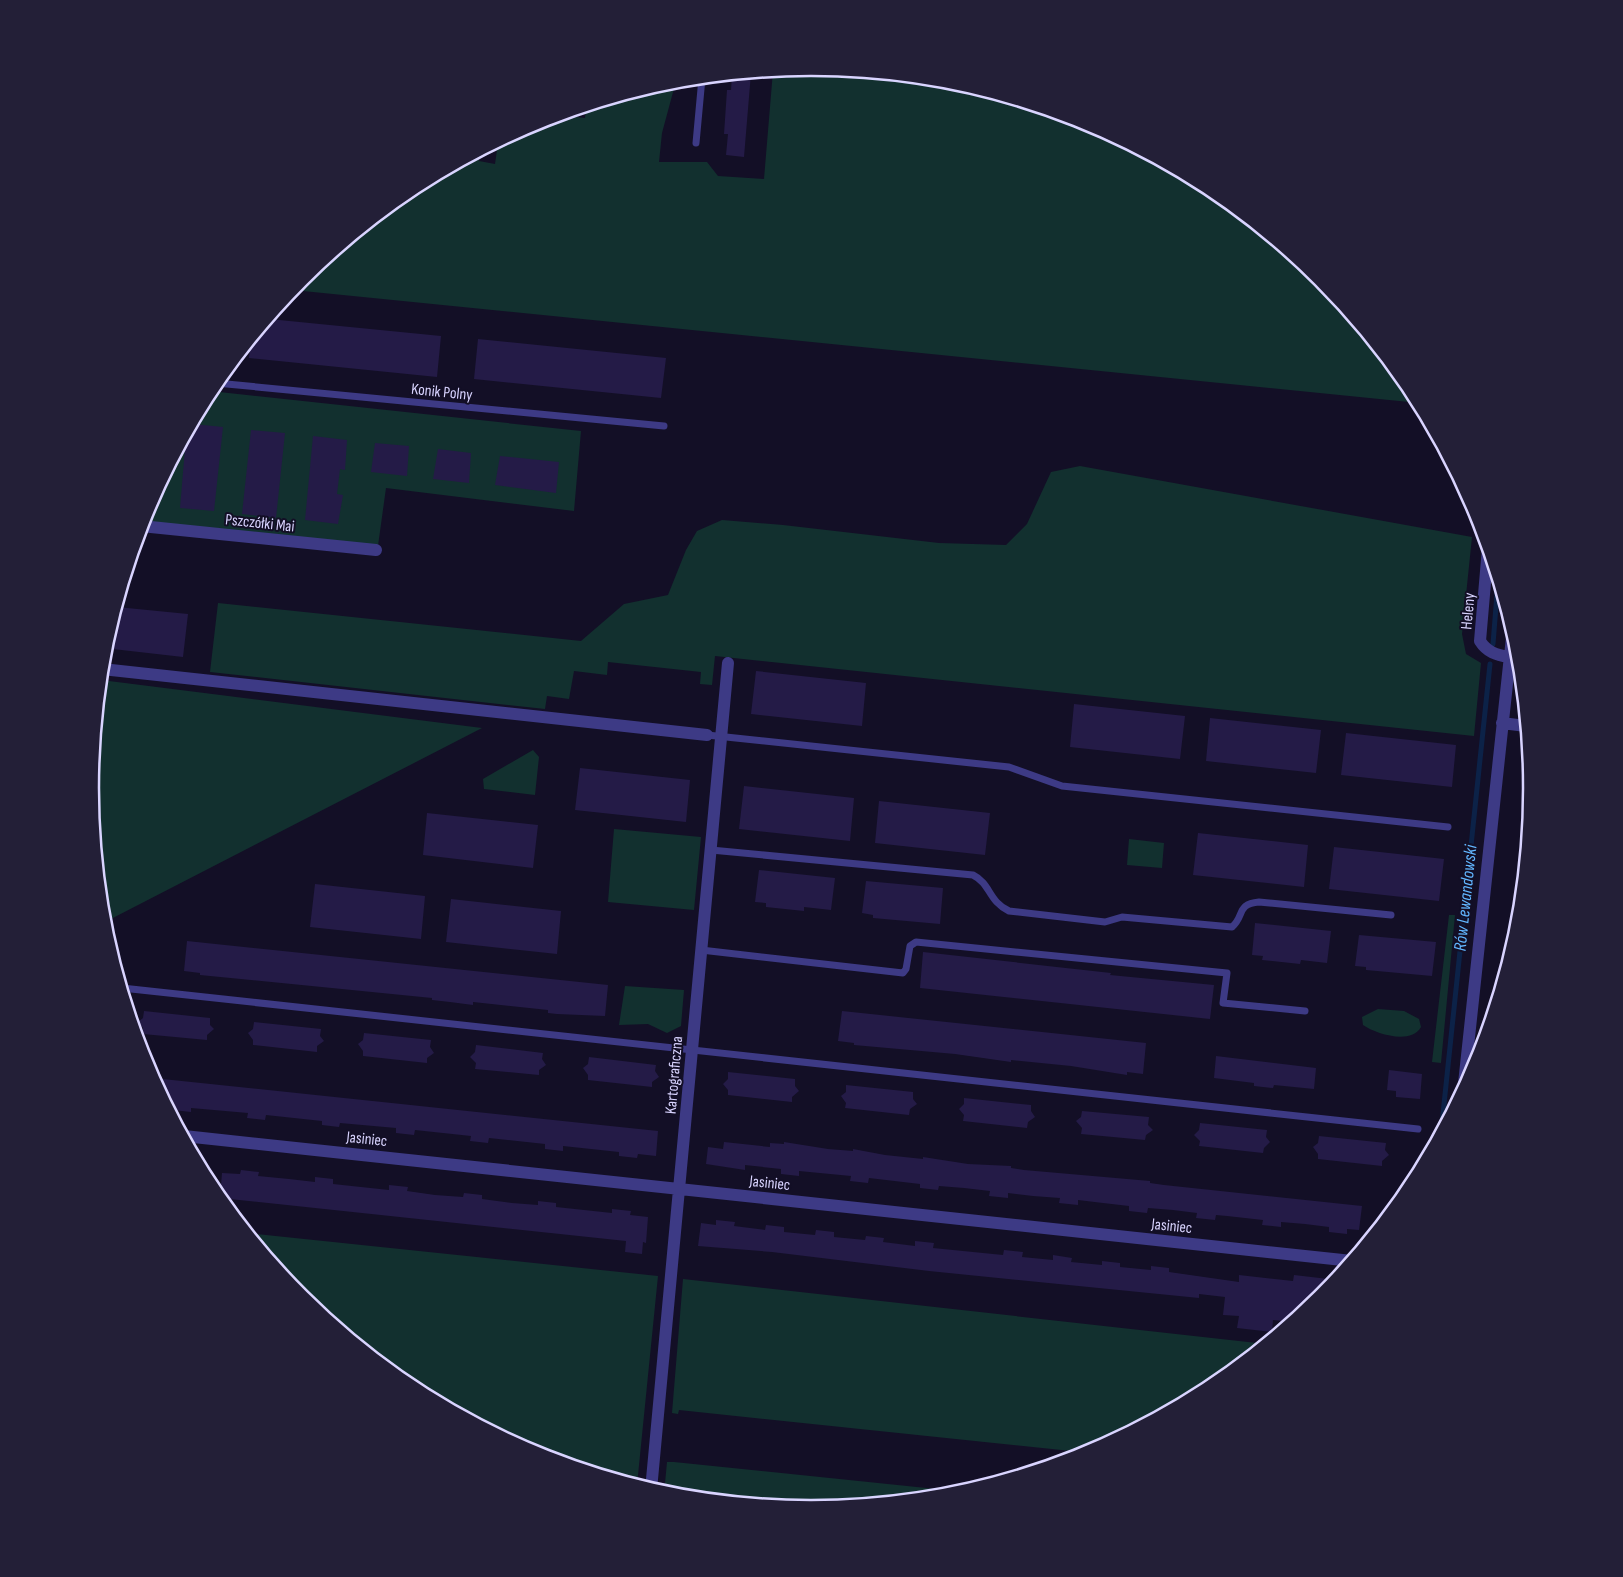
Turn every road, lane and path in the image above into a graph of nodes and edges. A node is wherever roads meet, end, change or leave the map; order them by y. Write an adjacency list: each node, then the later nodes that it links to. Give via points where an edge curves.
1 (701, 85): 2 (lane)
2 (696, 143)
3 (225, 384): 4 (lane, Konik Polny)
4 (664, 426)
5 (149, 527): 6 (street, Pszczółki Mai)
6 (376, 550)
7 (1487, 563): 9 (street, Heleny, via 1480,640 1499,656)
8 (1510, 650): 9 (street)
9 (1509, 657): 12 (street)
10 (728, 663): 15 (street, Kartograficzna)
11 (110, 670): 14 (street)
12 (1502, 723): 13 (street); 23 (street)
13 (1521, 725)
14 (707, 735): 15 (lane)
15 (721, 736): 16 (lane, via 1009,767 1062,786); 17 (street, Kartograficzna)
16 (1448, 827)
17 (710, 850): 18 (lane, via 973,875 984,884 996,904 1009,911 1105,922 1122,916 1232,926 1241,909 1259,902); 19 (street, Kartograficzna)
18 (1391, 916)
19 (701, 950): 21 (lane, via 903,973 910,946 916,942 1070,956 1227,973 1223,1003); 22 (street, Kartograficzna)
20 (129, 989): 22 (lane)
21 (1305, 1011)
22 (692, 1048): 24 (lane); 26 (street, Kartograficzna)
23 (1464, 1074)
24 (1418, 1129)
25 (191, 1137): 26 (street, Jasiniec)
26 (679, 1189): 27 (street, Jasiniec); 28 (street, Kartograficzna)
27 (1345, 1260)
28 (652, 1482)

